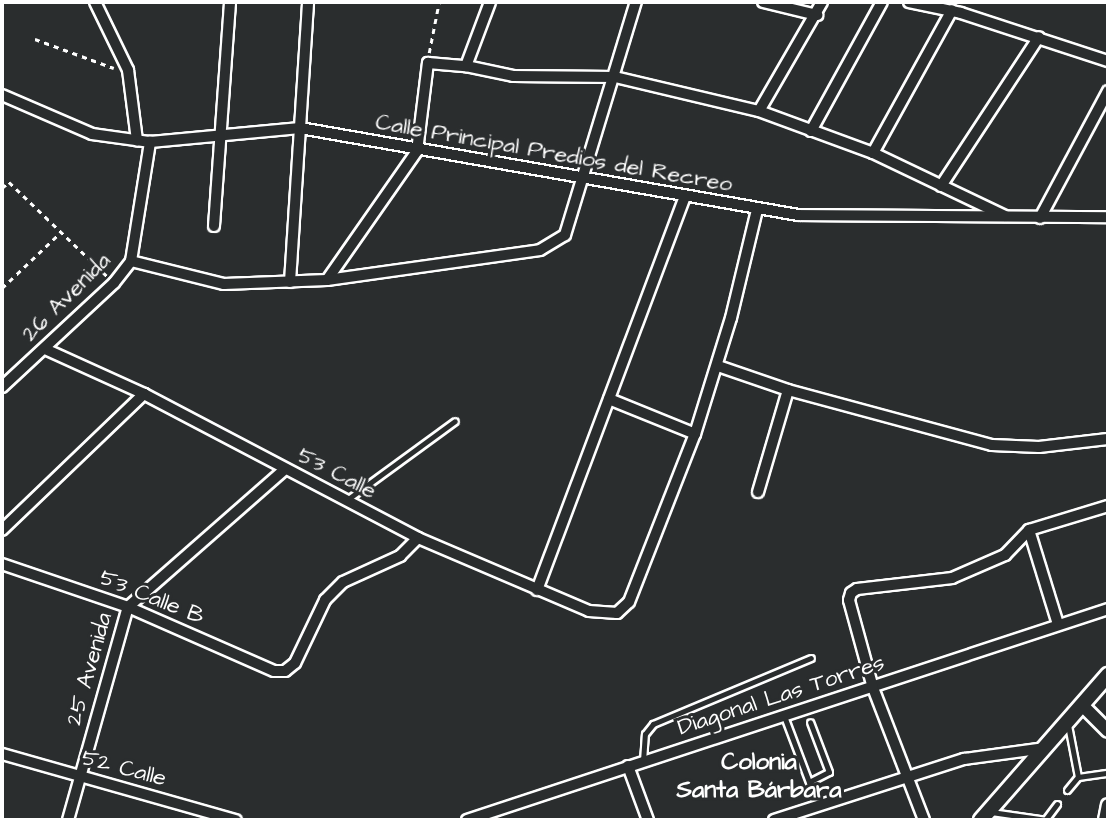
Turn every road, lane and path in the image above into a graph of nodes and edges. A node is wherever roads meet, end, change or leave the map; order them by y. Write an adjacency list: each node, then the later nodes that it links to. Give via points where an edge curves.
1 (95, 2): 18 (street)
2 (230, 2): 25 (street)
3 (308, 2): 23 (street)
4 (439, 2): 16 (path)
5 (490, 2): 17 (street)
6 (636, 2): 19 (street)
7 (763, 2): 12 (street)
8 (822, 2): 12 (street)
9 (882, 2): 24 (street)
10 (909, 2): 11 (street)
11 (959, 8): 13 (street); 29 (street)
12 (817, 15): 22 (street)
13 (1039, 37): 15 (street); 31 (street)
14 (35, 39): 18 (path, via 94,64)
15 (1108, 61)
16 (428, 63): 17 (street); 28 (street)
17 (466, 66): 19 (street, via 513,76)
18 (128, 70): 26 (street)
19 (615, 77): 22 (street); 30 (street)
20 (1108, 91): 37 (street)
21 (2, 95): 26 (street, Calle Principal Predios del Recreo, via 92,134)
22 (759, 111): 24 (street)
23 (300, 128): 25 (street, Calle Principal Predios del Recreo); 28 (street, Calle Principal Predios del Recreo); 42 (street)
24 (811, 131): 29 (street)
25 (221, 135): 27 (street, Calle Principal Predios del Recreo); 38 (street)
26 (137, 140): 27 (street, Calle Principal Predios del Recreo)
27 (150, 142): 40 (street, 26 Avenida)
28 (417, 151): 30 (street, Calle Principal Predios del Recreo); 41 (street)
29 (873, 153): 31 (street)
30 (583, 177): 33 (street, Calle Principal Predios del Recreo); 41 (street, via 565,235 552,246)
31 (941, 186): 36 (street)
32 (2, 188): 39 (path, via 9,182)
33 (685, 197): 34 (street, Calle Principal Predios del Recreo); 50 (street)
34 (757, 210): 36 (street, Calle Principal Predios del Recreo, via 837,219); 46 (street)
35 (1108, 217): 37 (street, Calle Principal Predios del Recreo)
36 (1008, 218): 37 (street, Calle Principal Predios del Recreo)
37 (1040, 218)
38 (214, 226)
39 (61, 232): 43 (path); 44 (path)
40 (131, 261): 42 (street, via 224,284); 43 (street, 26 Avenida)
41 (327, 280): 42 (street)
42 (290, 282)
43 (114, 283): 45 (street, 26 Avenida)
44 (2, 288)
45 (45, 349): 47 (street, 26 Avenida); 49 (street, 53 Calle)
46 (718, 366): 48 (street); 52 (street)
47 (4, 380)
48 (788, 390): 53 (street, via 992,445 1039,447); 55 (street)
49 (144, 394): 54 (street, 53 Calle); 58 (street)
50 (609, 399): 52 (street); 62 (street)
51 (455, 421): 56 (lane)
52 (695, 433): 62 (street, 53 Calle, via 629,602 617,613 589,611)
53 (1108, 439)
54 (284, 470): 56 (street, 53 Calle); 63 (street, 25 Avenida)
55 (758, 492)
56 (345, 501): 60 (street, 53 Calle)
57 (1108, 506): 59 (street)
58 (2, 530)
59 (1029, 530): 65 (street); 68 (street, via 986,566 952,578 857,589 849,600)
60 (418, 538): 62 (street, 53 Calle); 63 (street, 53 Calle B, via 400,556 343,582 325,600 295,663 285,671 274,671)
61 (2, 564): 63 (street, 53 Calle B)
62 (537, 590)
63 (128, 607): 80 (street, 25 Avenida)
64 (1108, 609): 65 (street, Diagonal Las Torres)
65 (1058, 624): 68 (street, Diagonal Las Torres)
66 (811, 658): 76 (lane, via 653,724 645,734)
67 (1108, 675): 69 (main road)
68 (873, 688): 70 (street, Diagonal Las Torres); 79 (street)
69 (1083, 706): 72 (main road); 73 (street)
70 (784, 716): 71 (lane, via 809,782 829,772); 76 (street, Diagonal Las Torres)
71 (810, 722)
72 (1068, 723): 74 (main road); 81 (lane)
73 (1108, 731)
74 (1045, 748): 79 (street, via 1013,749); 85 (main road)
75 (2, 754): 80 (street, 52 Calle)
76 (643, 761): 77 (street, Diagonal Las Torres)
77 (628, 766): 88 (street, Diagonal Las Torres); 89 (street)
78 (1108, 773): 81 (lane)
79 (906, 775): 90 (street); 91 (street)
80 (79, 777): 86 (street, 25 Avenida); 87 (street, 52 Calle)
81 (1078, 777): 82 (lane)
82 (1067, 790)
83 (1057, 804): 92 (lane)
84 (1108, 805): 93 (street)
85 (984, 816): 92 (lane)
86 (68, 820)
87 (236, 820)
88 (467, 820)
89 (648, 820)
90 (774, 820)
91 (924, 820)
92 (1046, 820)
93 (1105, 820)

